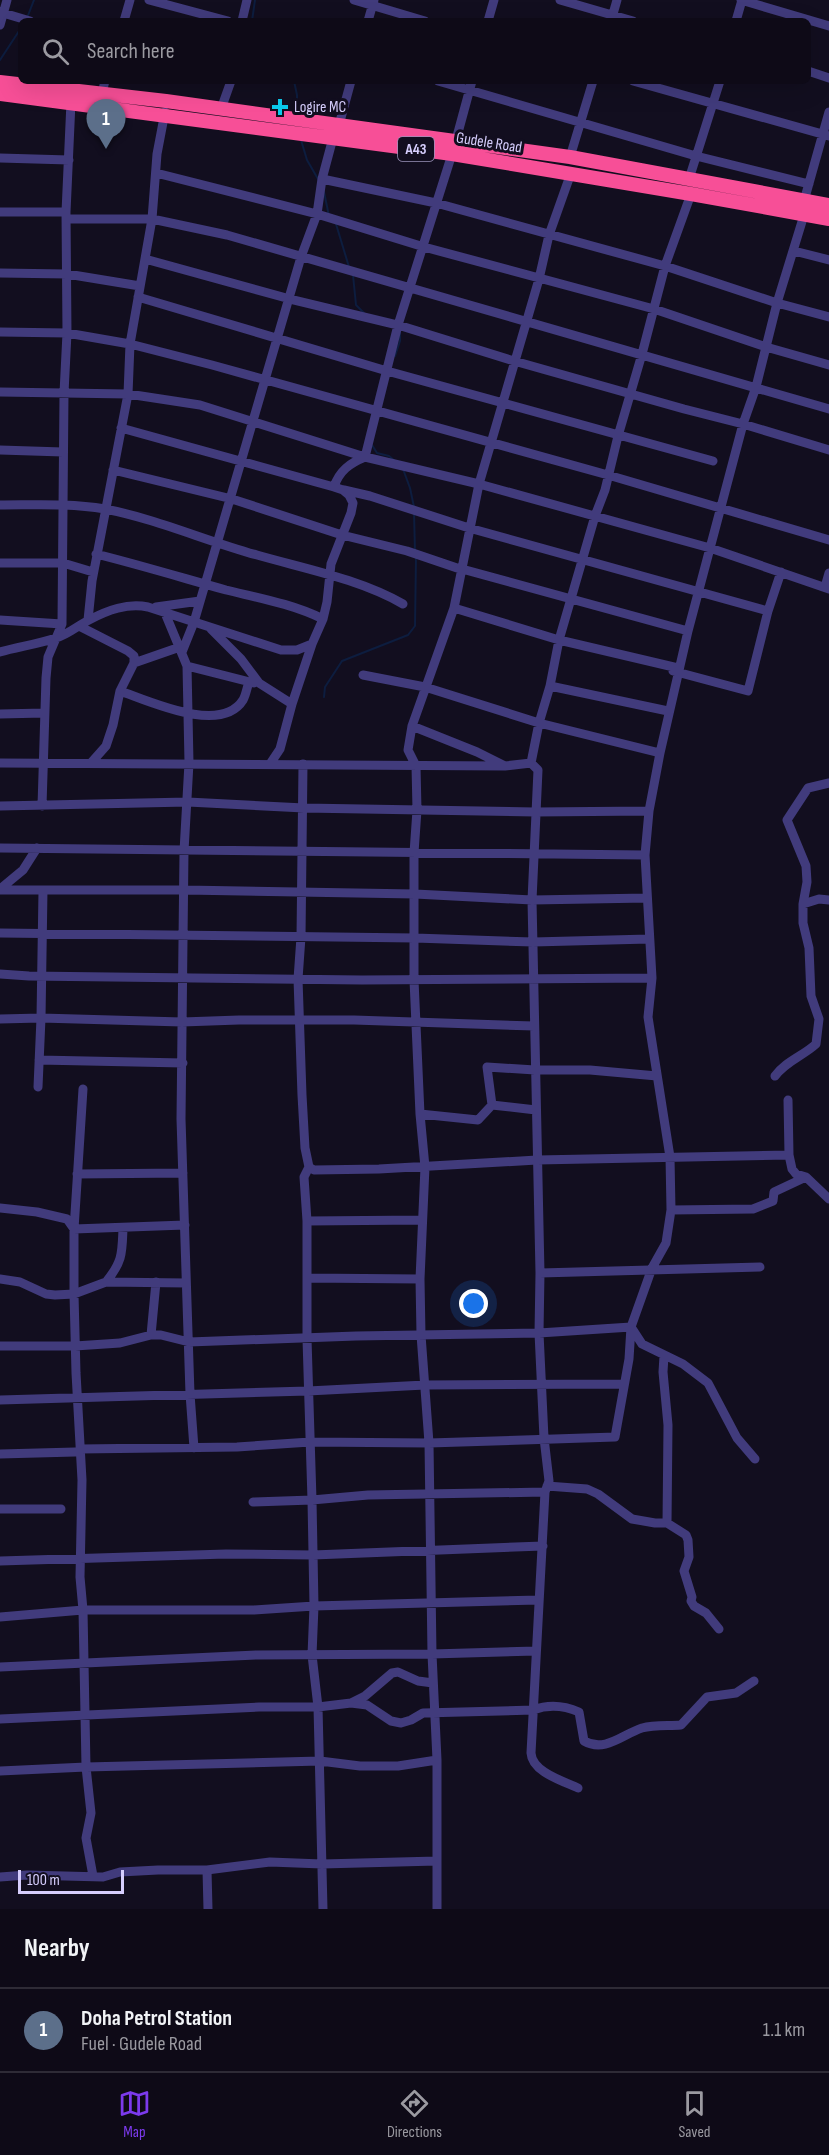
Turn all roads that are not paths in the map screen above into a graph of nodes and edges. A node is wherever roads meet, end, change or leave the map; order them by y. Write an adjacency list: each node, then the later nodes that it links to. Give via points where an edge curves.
1 (7, 0): 12 (street)
2 (118, 0): 10 (street)
3 (149, 0): 15 (street)
4 (248, 0): 16 (street)
5 (354, 0): 11 (street)
6 (494, 0): 19 (street)
7 (560, 0): 20 (street)
8 (617, 0): 20 (street)
9 (742, 0): 21 (street); 22 (street)
10 (130, 1): 14 (street)
11 (373, 2): 17 (street); 18 (street)
12 (2, 12): 13 (street); 24 (street)
13 (21, 18)
14 (125, 18)
15 (217, 18)
16 (243, 18)
17 (369, 18)
18 (417, 18)
19 (489, 18)
20 (612, 18)
21 (737, 18)
22 (800, 18)
23 (811, 21): 25 (street)
24 (0, 25)
25 (829, 27)
26 (811, 72): 27 (street)
27 (829, 78)
28 (0, 82): 29 (highway, Gudele Road / A43)
29 (18, 83)
30 (41, 84): 37 (highway, Gudele Road / A43)
31 (230, 84): 42 (street)
32 (350, 84): 46 (street)
33 (592, 84): 45 (street)
34 (644, 84): 41 (street)
35 (719, 84): 41 (street)
36 (471, 86): 45 (street); 49 (street)
37 (103, 87): 39 (highway, Gudele Road / A43)
38 (0, 94): 40 (highway, Gudele Road / A43)
39 (166, 100): 42 (highway, Gudele Road / A43); 44 (street)
40 (71, 102): 44 (highway, Gudele Road / A43); 53 (street)
41 (714, 103): 47 (street); 50 (street)
42 (221, 110): 46 (highway, Gudele Road / A43)
43 (829, 112): 47 (street)
44 (165, 115): 48 (highway, Gudele Road / A43); 54 (street)
45 (581, 123): 50 (street); 51 (street)
46 (339, 125): 49 (highway, Gudele Road / A43)
47 (826, 135): 58 (street)
48 (333, 138): 49 (highway, Gudele Road / A43); 56 (street)
49 (454, 147): 51 (highway, Gudele Road / A43); 55 (highway, Gudele Road / A43); 60 (street)
50 (696, 156): 57 (street); 58 (street)
51 (570, 157): 57 (highway, Gudele Road / A43)
52 (0, 158): 53 (street)
53 (69, 160): 65 (street)
54 (156, 173): 64 (street); 66 (street)
55 (571, 173): 59 (highway, Gudele Road / A43); 68 (street)
56 (322, 179): 60 (street); 64 (street)
57 (689, 179): 62 (highway, Gudele Road / A43)
58 (809, 184): 62 (street)
59 (691, 194): 62 (highway, Gudele Road / A43); 74 (street)
60 (436, 203): 68 (street); 69 (street)
61 (829, 205): 62 (highway, Gudele Road / A43)
62 (804, 208): 67 (highway, Gudele Road / A43); 70 (street)
63 (0, 212): 65 (street)
64 (317, 214): 69 (street); 71 (street)
65 (66, 216): 66 (street); 76 (street)
66 (152, 219): 71 (street); 72 (street)
67 (829, 219)
68 (549, 235): 74 (street); 77 (street)
69 (424, 247): 77 (street); 79 (street)
70 (794, 251): 73 (street); 82 (street)
71 (301, 257): 79 (street); 81 (street)
72 (145, 259): 78 (street); 81 (street)
73 (829, 260)
74 (665, 266): 82 (street); 83 (street)
75 (0, 273): 76 (street)
76 (67, 274): 78 (street); 88 (street)
77 (539, 279): 83 (street); 85 (street)
78 (140, 286): 80 (street)
79 (410, 287): 85 (street); 86 (street)
80 (138, 297): 89 (street); 90 (street)
81 (290, 299): 86 (street); 89 (street)
82 (777, 303): 84 (street); 91 (street)
83 (654, 309): 91 (street); 92 (street)
84 (829, 317)
85 (526, 321): 92 (street); 93 (street)
86 (398, 325): 93 (street); 95 (street)
87 (0, 332): 88 (street)
88 (67, 333): 90 (street); 99 (street)
89 (278, 339): 95 (street); 96 (street)
90 (130, 344): 96 (street); 101 (street)
91 (766, 347): 94 (street); 97 (street)
92 (642, 354): 97 (street); 100 (street)
93 (514, 361): 100 (street); 102 (street)
94 (829, 365)
95 (387, 371): 102 (street); 104 (street)
96 (265, 380): 104 (street); 105 (street)
97 (756, 387): 103 (street); 106 (street)
98 (0, 392): 99 (street)
99 (64, 393): 101 (street); 112 (street)
100 (629, 393): 106 (street); 108 (street)
101 (128, 394): 105 (street, via 200,405); 107 (street)
102 (503, 402): 108 (street); 109 (street)
103 (829, 409)
104 (376, 412): 109 (street); 113 (street)
105 (252, 420): 113 (street); 115 (street)
106 (744, 424): 111 (street); 124 (street)
107 (121, 428): 115 (street); 116 (street)
108 (618, 436): 114 (street); 117 (street)
109 (491, 443): 117 (street); 118 (street)
110 (0, 450): 112 (street)
111 (829, 450)
112 (63, 452): 122 (street)
113 (365, 457): 118 (street); 119 (street, via 344,469 337,479)
114 (713, 461)
115 (242, 462): 119 (street); 120 (street)
116 (113, 470): 120 (street); 123 (street)
117 (608, 475): 124 (street); 125 (street)
118 (479, 484): 125 (street); 126 (street)
119 (339, 488): 126 (street); 127 (street, via 353,502)
120 (231, 499): 127 (street); 129 (street)
121 (0, 505): 122 (street)
122 (63, 505): 123 (street); 134 (street)
123 (105, 509): 129 (street); 131 (street)
124 (720, 509): 128 (street); 130 (street)
125 (595, 516): 130 (street); 132 (street)
126 (469, 528): 132 (street); 135 (street)
127 (342, 535): 135 (street); 139 (street)
128 (829, 540)
129 (216, 543): 139 (street); 140 (street)
130 (710, 548): 137 (street); 142 (street)
131 (96, 554): 136 (street); 140 (street)
132 (584, 559): 142 (street); 143 (street)
133 (0, 563): 134 (street)
134 (63, 563): 136 (street); 154 (street)
135 (461, 569): 143 (street); 147 (street)
136 (93, 572): 151 (street)
137 (781, 572): 141 (street); 148 (street)
138 (829, 573): 141 (street)
139 (329, 576): 145 (street, via 378,590); 150 (street)
140 (206, 584): 144 (street); 150 (street, via 304,609)
141 (827, 588)
142 (698, 591): 148 (street); 157 (street)
143 (572, 600): 157 (street); 159 (street)
144 (200, 601): 146 (street); 153 (street)
145 (403, 604)
146 (148, 607): 149 (street); 151 (street, via 123,606)
147 (454, 608): 159 (street); 170 (street)
148 (768, 611): 165 (street, via 748,691)
149 (165, 613): 153 (street); 161 (street)
150 (323, 619): 160 (street)
151 (88, 620): 155 (street)
152 (0, 621): 154 (street)
153 (194, 622): 156 (street); 161 (street)
154 (62, 624): 158 (street)
155 (79, 626): 158 (street); 163 (street, via 128,651 134,656)
156 (210, 628): 160 (street, via 281,650 297,650); 168 (street)
157 (688, 631): 165 (street)
158 (55, 639): 162 (street); 174 (street, via 48,657)
159 (559, 640): 165 (street); 169 (street)
160 (312, 644): 172 (street)
161 (181, 650): 163 (street); 164 (street)
162 (0, 652)
163 (134, 663): 171 (street)
164 (187, 666): 167 (street); 176 (street)
165 (674, 669): 173 (street)
166 (363, 675): 170 (street)
167 (249, 682): 168 (street); 176 (street, via 243,700 234,708 222,714)
168 (259, 683): 172 (street)
169 (550, 686): 173 (street); 177 (street)
170 (425, 687): 177 (street); 178 (street)
171 (120, 691): 176 (street); 184 (street, via 106,746)
172 (292, 704): 185 (street, via 280,749)
173 (668, 711): 179 (street)
174 (45, 713): 175 (street); 183 (street)
175 (0, 714)
176 (188, 714): 181 (street)
177 (539, 723): 179 (street); 182 (street)
178 (412, 726): 187 (street, via 408,750); 188 (street)
179 (660, 753): 196 (street)
180 (0, 763): 183 (street)
181 (189, 763): 184 (street); 185 (street); 190 (street)
182 (531, 763): 188 (street); 195 (street, via 538,770)
183 (43, 764): 184 (street); 192 (street)
184 (90, 764)
185 (270, 764): 186 (street)
186 (303, 764): 187 (street); 193 (street)
187 (416, 766): 188 (street); 194 (street)
188 (505, 766)
189 (829, 783): 212 (street, via 808,788 787,820 806,867)
190 (188, 802): 192 (street); 193 (street); 199 (street)
191 (0, 806): 192 (street)
192 (42, 806)
193 (304, 808): 194 (street); 200 (street)
194 (417, 810): 195 (street); 201 (street)
195 (535, 812): 196 (street); 202 (street)
196 (649, 812): 203 (street)
197 (0, 848): 198 (street)
198 (37, 848): 199 (street); 204 (street, via 23,870)
199 (184, 851): 200 (street); 206 (street)
200 (302, 851): 201 (street); 207 (street)
201 (414, 853): 202 (street); 208 (street)
202 (534, 853): 203 (street); 210 (street)
203 (645, 855): 209 (street)
204 (0, 890): 205 (street)
205 (43, 890): 206 (street); 214 (street)
206 (185, 890): 207 (street); 215 (street)
207 (302, 894): 208 (street); 216 (street)
208 (415, 894): 210 (street); 217 (street)
209 (647, 898): 210 (street); 218 (street)
210 (532, 900): 219 (street)
211 (829, 900): 212 (street)
212 (803, 904): 236 (street, via 811,996 819,1019 816,1044)
213 (0, 933): 214 (street)
214 (43, 934): 215 (street); 226 (street)
215 (184, 936): 216 (street); 221 (street)
216 (301, 937): 217 (street); 223 (street)
217 (415, 938): 219 (street); 225 (street)
218 (649, 939): 219 (street); 222 (street)
219 (533, 942): 224 (street)
220 (0, 974): 221 (street)
221 (182, 977): 223 (street); 230 (street)
222 (652, 978): 224 (street); 235 (street, via 648,1017)
223 (298, 979): 225 (street); 228 (street)
224 (535, 979): 225 (street); 231 (street)
225 (414, 980): 229 (street)
226 (41, 1018): 227 (street); 230 (street); 232 (street)
227 (0, 1019)
228 (300, 1019): 229 (street); 230 (street); 246 (street)
229 (416, 1021): 231 (street); 242 (street)
230 (182, 1022): 233 (street)
231 (534, 1026): 234 (street)
232 (39, 1060): 233 (street); 237 (street)
233 (183, 1063): 248 (street)
234 (535, 1070): 235 (street); 240 (street, via 487,1067); 241 (street)
235 (657, 1076): 244 (street)
236 (775, 1076)
237 (38, 1088)
238 (82, 1089): 249 (street)
239 (788, 1100): 243 (street)
240 (492, 1105): 241 (street); 242 (street, via 478,1120)
241 (536, 1110): 245 (street)
242 (420, 1114): 247 (street)
243 (789, 1155): 244 (street); 250 (street, via 792,1169)
244 (670, 1156): 245 (street); 253 (street)
245 (537, 1160): 247 (street); 261 (street)
246 (309, 1167): 247 (street); 255 (street, via 304,1177)
247 (425, 1167): 254 (street)
248 (183, 1173): 249 (street); 256 (street)
249 (77, 1174): 258 (street)
250 (806, 1177): 251 (street); 253 (street, via 774,1192 773,1201 753,1209)
251 (829, 1199)
252 (0, 1208): 258 (street, via 68,1219)
253 (671, 1210): 260 (street, via 666,1243)
254 (422, 1220): 255 (street); 264 (street)
255 (307, 1221): 262 (street)
256 (185, 1226): 257 (street); 267 (street)
257 (123, 1228): 258 (street); 265 (street, via 121,1259)
258 (74, 1229): 268 (street)
259 (760, 1266): 260 (street)
260 (652, 1268): 261 (street); 269 (street)
261 (540, 1273): 270 (street)
262 (307, 1278): 264 (street); 273 (street)
263 (0, 1279): 268 (street, via 20,1282 46,1294)
264 (420, 1279): 272 (street)
265 (106, 1282): 266 (street); 268 (street)
266 (156, 1282): 267 (street); 271 (street)
267 (186, 1283): 274 (street)
268 (74, 1294): 276 (street)
269 (632, 1327): 270 (street); 277 (street, via 642,1344); 279 (street)
270 (539, 1333): 272 (street); 278 (street)
271 (151, 1335): 274 (street); 276 (street, via 120,1343)
272 (421, 1335): 273 (street); 280 (street)
273 (307, 1339): 274 (street); 281 (street)
274 (189, 1342): 282 (street)
275 (0, 1346): 276 (street)
276 (75, 1346): 283 (street)
277 (664, 1356): 291 (street, via 683,1364 708,1383 736,1438); 298 (street)
278 (541, 1384): 279 (street); 280 (street); 285 (street)
279 (623, 1384): 285 (street, via 615,1437)
280 (424, 1385): 281 (street); 287 (street)
281 (308, 1391): 282 (street); 286 (street)
282 (190, 1394): 283 (street); 288 (street)
283 (77, 1397): 284 (street); 289 (street)
284 (0, 1400)
285 (544, 1438): 287 (street); 292 (street, via 549,1481)
286 (310, 1442): 287 (street); 288 (street); 294 (street)
287 (429, 1443): 293 (street)
288 (194, 1448): 289 (street)
289 (78, 1450): 290 (street); 321 (street, via 82,1480 80,1577)
290 (0, 1454)
291 (754, 1459)
292 (546, 1489): 293 (street); 298 (street, via 587,1489 632,1519); 299 (street)
293 (430, 1493): 294 (street); 300 (street)
294 (312, 1500): 295 (street); 301 (street)
295 (253, 1502)
296 (0, 1509): 297 (street)
297 (61, 1509)
298 (667, 1522): 307 (street, via 688,1540 689,1557 684,1571 691,1601)
299 (543, 1546): 300 (street); 303 (street)
300 (431, 1549): 301 (street); 304 (street)
301 (313, 1555): 302 (street); 305 (street)
302 (0, 1561)
303 (538, 1600): 304 (street); 308 (street)
304 (431, 1603): 305 (street); 309 (street)
305 (314, 1606): 306 (street, via 83,1610); 310 (street)
306 (0, 1617)
307 (719, 1629)
308 (536, 1650): 309 (street); 316 (street)
309 (432, 1654): 310 (street); 313 (street)
310 (312, 1655): 311 (street); 315 (street)
311 (0, 1667)
312 (754, 1681): 316 (street, via 736,1693 707,1697 681,1725 642,1728 618,1741 596,1746 584,1741 579,1712 546,1705)
313 (433, 1683): 314 (street, via 392,1673); 317 (street)
314 (351, 1703): 315 (street); 317 (street, via 367,1705 400,1723 423,1713)
315 (318, 1707): 318 (street); 320 (street)
316 (533, 1710): 317 (street); 323 (street, via 531,1759 552,1776)
317 (434, 1713): 319 (street)
318 (0, 1719)
319 (436, 1760): 320 (street, via 379,1766); 324 (street)
320 (320, 1761): 321 (street); 325 (street)
321 (86, 1767): 322 (street); 327 (street, via 91,1813 86,1838)
322 (0, 1771)
323 (578, 1788)
324 (436, 1861): 325 (street); 331 (street)
325 (322, 1864): 326 (street, via 270,1862); 330 (street)
326 (207, 1870): 327 (street, via 158,1869); 329 (street)
327 (93, 1876): 328 (street)
328 (0, 1877)
329 (208, 1909)
330 (323, 1909)
331 (437, 1909)

